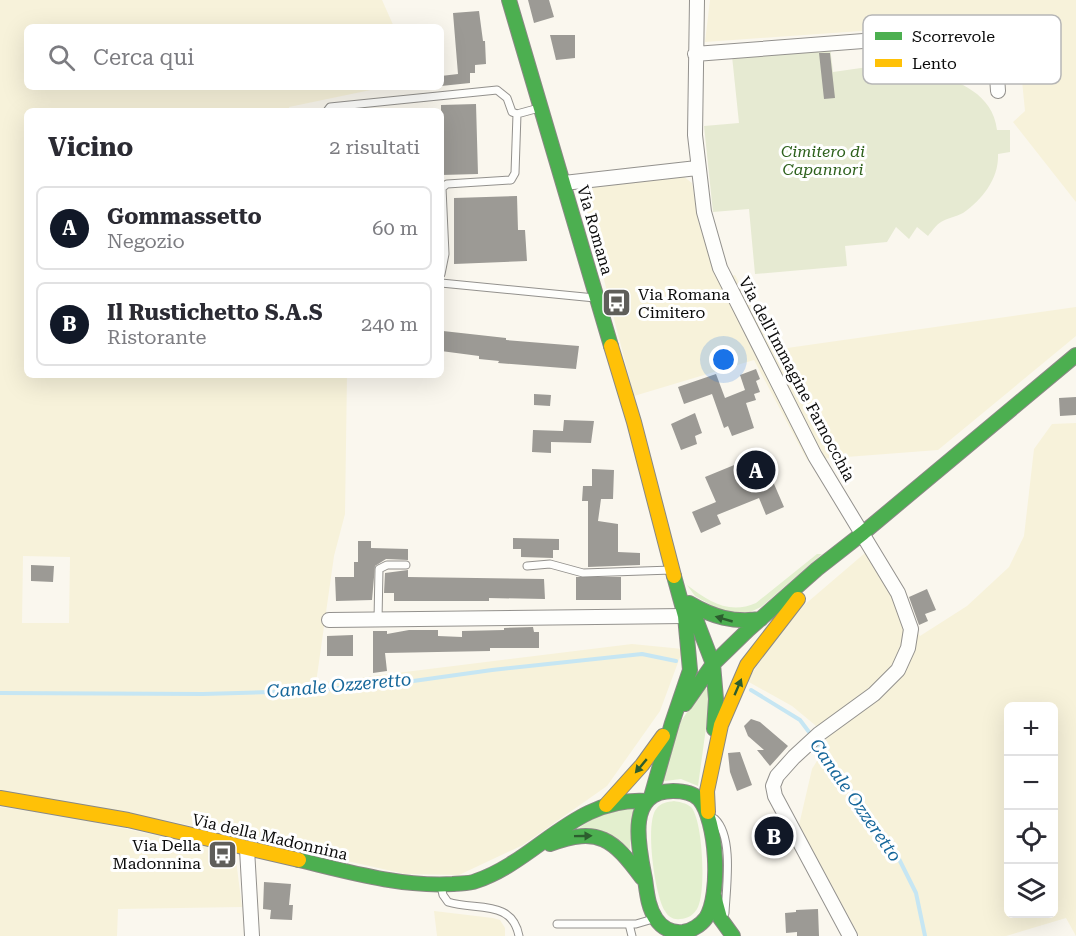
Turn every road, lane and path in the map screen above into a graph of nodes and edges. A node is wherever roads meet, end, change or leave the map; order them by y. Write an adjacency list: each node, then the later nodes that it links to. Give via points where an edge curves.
1 (509, 0): 8 (street, Via Romana)
2 (697, 0): 4 (street, Via dell'Immagine Farnocchia)
3 (863, 41): 4 (street)
4 (695, 54): 10 (street, Via dell'Immagine Farnocchia)
5 (998, 84): 6 (street)
6 (998, 91)
7 (329, 108): 9 (lane, via 497,90)
8 (541, 108): 9 (lane); 11 (street, Via Romana)
9 (517, 114): 12 (lane, via 515,173 511,180)
10 (697, 168): 11 (street); 18 (street, Via dell'Immagine Farnocchia, via 704,212 720,268 815,456)
11 (564, 183): 16 (street, Via Romana)
12 (444, 186)
13 (444, 232): 14 (lane)
14 (444, 259)
15 (444, 283): 16 (lane)
16 (597, 298): 22 (street, Via Romana)
17 (1076, 355): 18 (street)
18 (863, 533): 19 (street); 49 (street, Via dell'Immagine Farnocchia, via 898,593 911,628 908,648 898,670 874,694 803,747 773,786 780,807)
19 (827, 562): 24 (street); 29 (street, one-way to 19, via 721,725 747,665)
20 (405, 565): 26 (lane, via 379,569)
21 (527, 566): 22 (lane, via 549,564 583,573)
22 (675, 572): 23 (street, Via Romana)
23 (687, 609): 24 (street, one-way to 23, via 721,620); 26 (street); 27 (street); 28 (street, via 690,670)
24 (761, 619): 27 (street)
25 (329, 620): 26 (street)
26 (378, 620)
27 (713, 664): 28 (street); 29 (street, via 716,699)
28 (672, 723): 31 (street); 32 (street, one-way to 32)
29 (712, 762): 33 (street)
30 (0, 798): 34 (street, Via della Madonnina, via 128,820)
31 (649, 799): 32 (street); 33 (street, via 659,792 686,792 699,799); 36 (street, via 638,823)
32 (606, 806): 35 (street, via 566,824)
33 (708, 815): 38 (street); 43 (lane, via 719,823 726,848)
34 (247, 849): 37 (street, Via della Madonnina, via 376,878); 45 (street)
35 (528, 854): 36 (street, one-way to 36, via 578,834 594,836 609,841 620,851); 37 (street, Via della Madonnina, via 474,882)
36 (645, 883): 40 (street)
37 (441, 885): 46 (lane, via 448,902 505,912 517,923)
38 (714, 895): 39 (street); 43 (street, via 717,914)
39 (707, 917): 44 (street, via 687,931); 48 (street)
40 (656, 920): 42 (lane); 44 (street)
41 (557, 924): 42 (lane)
42 (629, 924): 47 (lane)
43 (729, 932)
44 (671, 935)
45 (252, 936)
46 (519, 936)
47 (632, 936)
48 (706, 936)
49 (850, 936)

